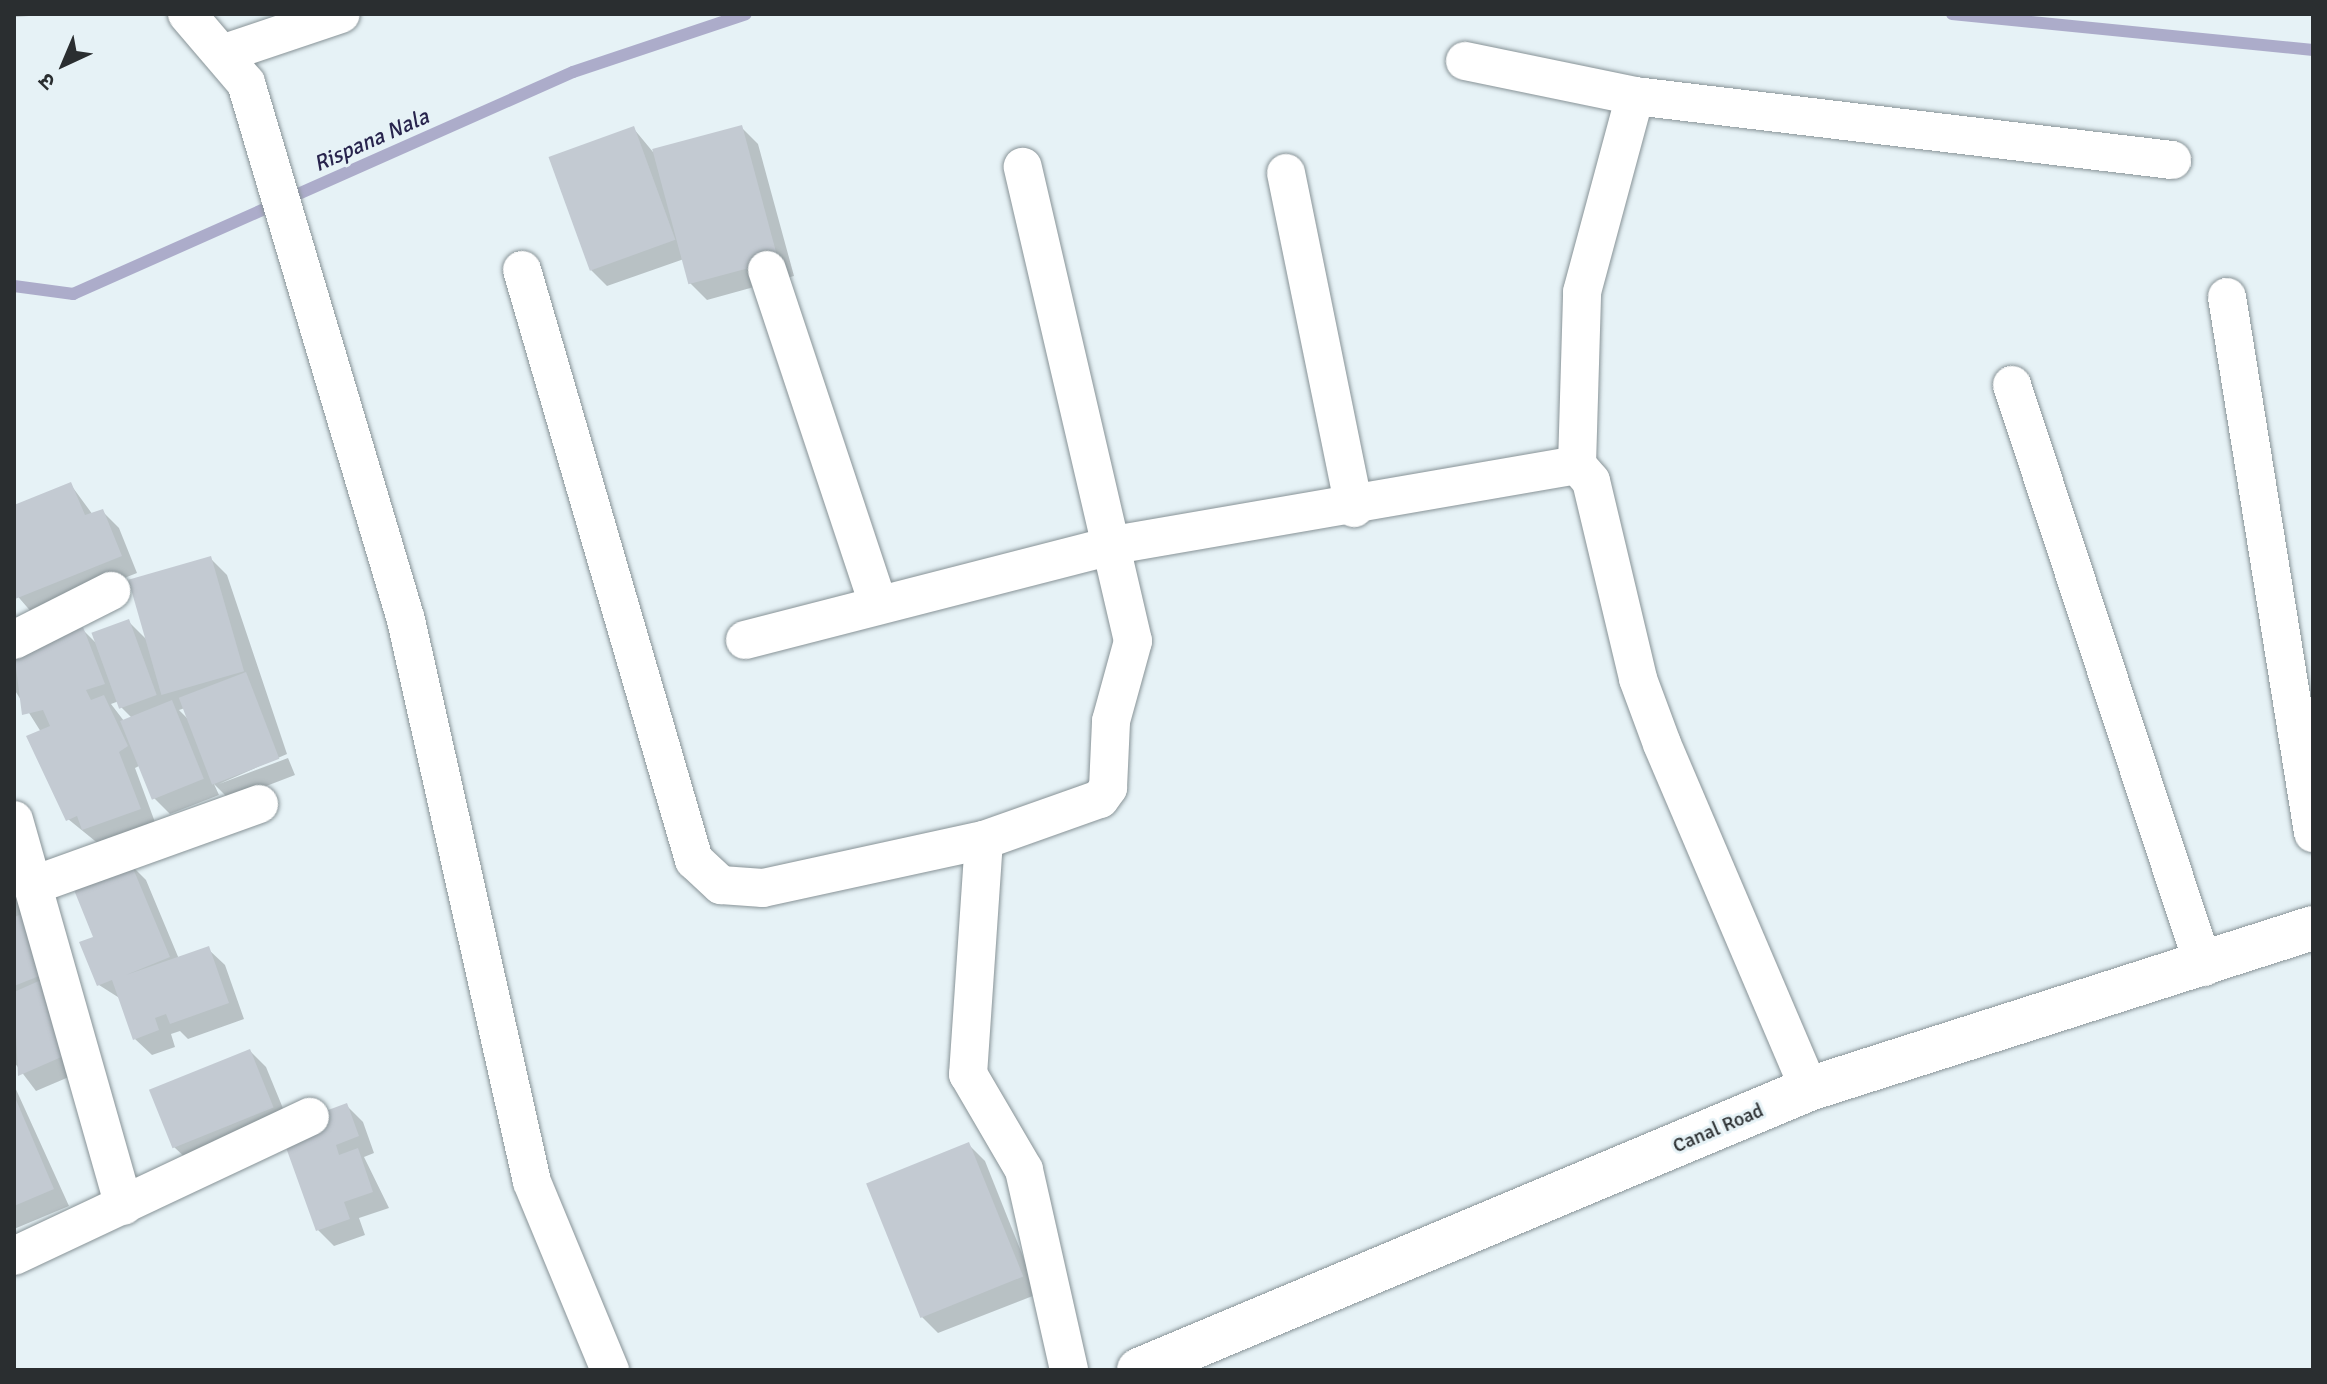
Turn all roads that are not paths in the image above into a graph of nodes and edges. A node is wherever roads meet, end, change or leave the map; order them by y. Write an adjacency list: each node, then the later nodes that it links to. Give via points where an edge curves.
1 (187, 14): 4 (street)
2 (341, 14): 4 (street)
3 (1465, 61): 5 (street)
4 (236, 68): 31 (street, via 410,634 532,1182)
5 (1635, 96): 6 (street); 13 (street, via 1582,292)
6 (2172, 160)
7 (1023, 167): 15 (street)
8 (1286, 173): 14 (street)
9 (522, 270): 23 (street, via 694,860 721,885 763,888)
10 (767, 270): 17 (street)
11 (2227, 297): 22 (street)
12 (2012, 385): 26 (street)
13 (1577, 465): 14 (street); 27 (street, via 1591,481 1638,679 1662,744)
14 (1354, 508): 15 (street)
15 (1114, 545): 17 (street); 23 (street, via 1133,641 1111,721 1108,788 1093,806)
16 (111, 591): 18 (street)
17 (877, 601): 19 (street)
18 (14, 640)
19 (745, 640)
20 (259, 804): 24 (street)
21 (14, 820): 24 (street)
22 (2313, 833)
23 (984, 840): 32 (street, via 968,1074 1024,1170)
24 (37, 884): 29 (street)
25 (2313, 928): 26 (street, Canal Road)
26 (2204, 967): 27 (street, Canal Road)
27 (1809, 1089): 33 (street, Canal Road)
28 (310, 1117): 29 (street)
29 (124, 1206): 30 (street)
30 (14, 1256)
31 (610, 1370)
32 (1069, 1370)
33 (1139, 1370)

